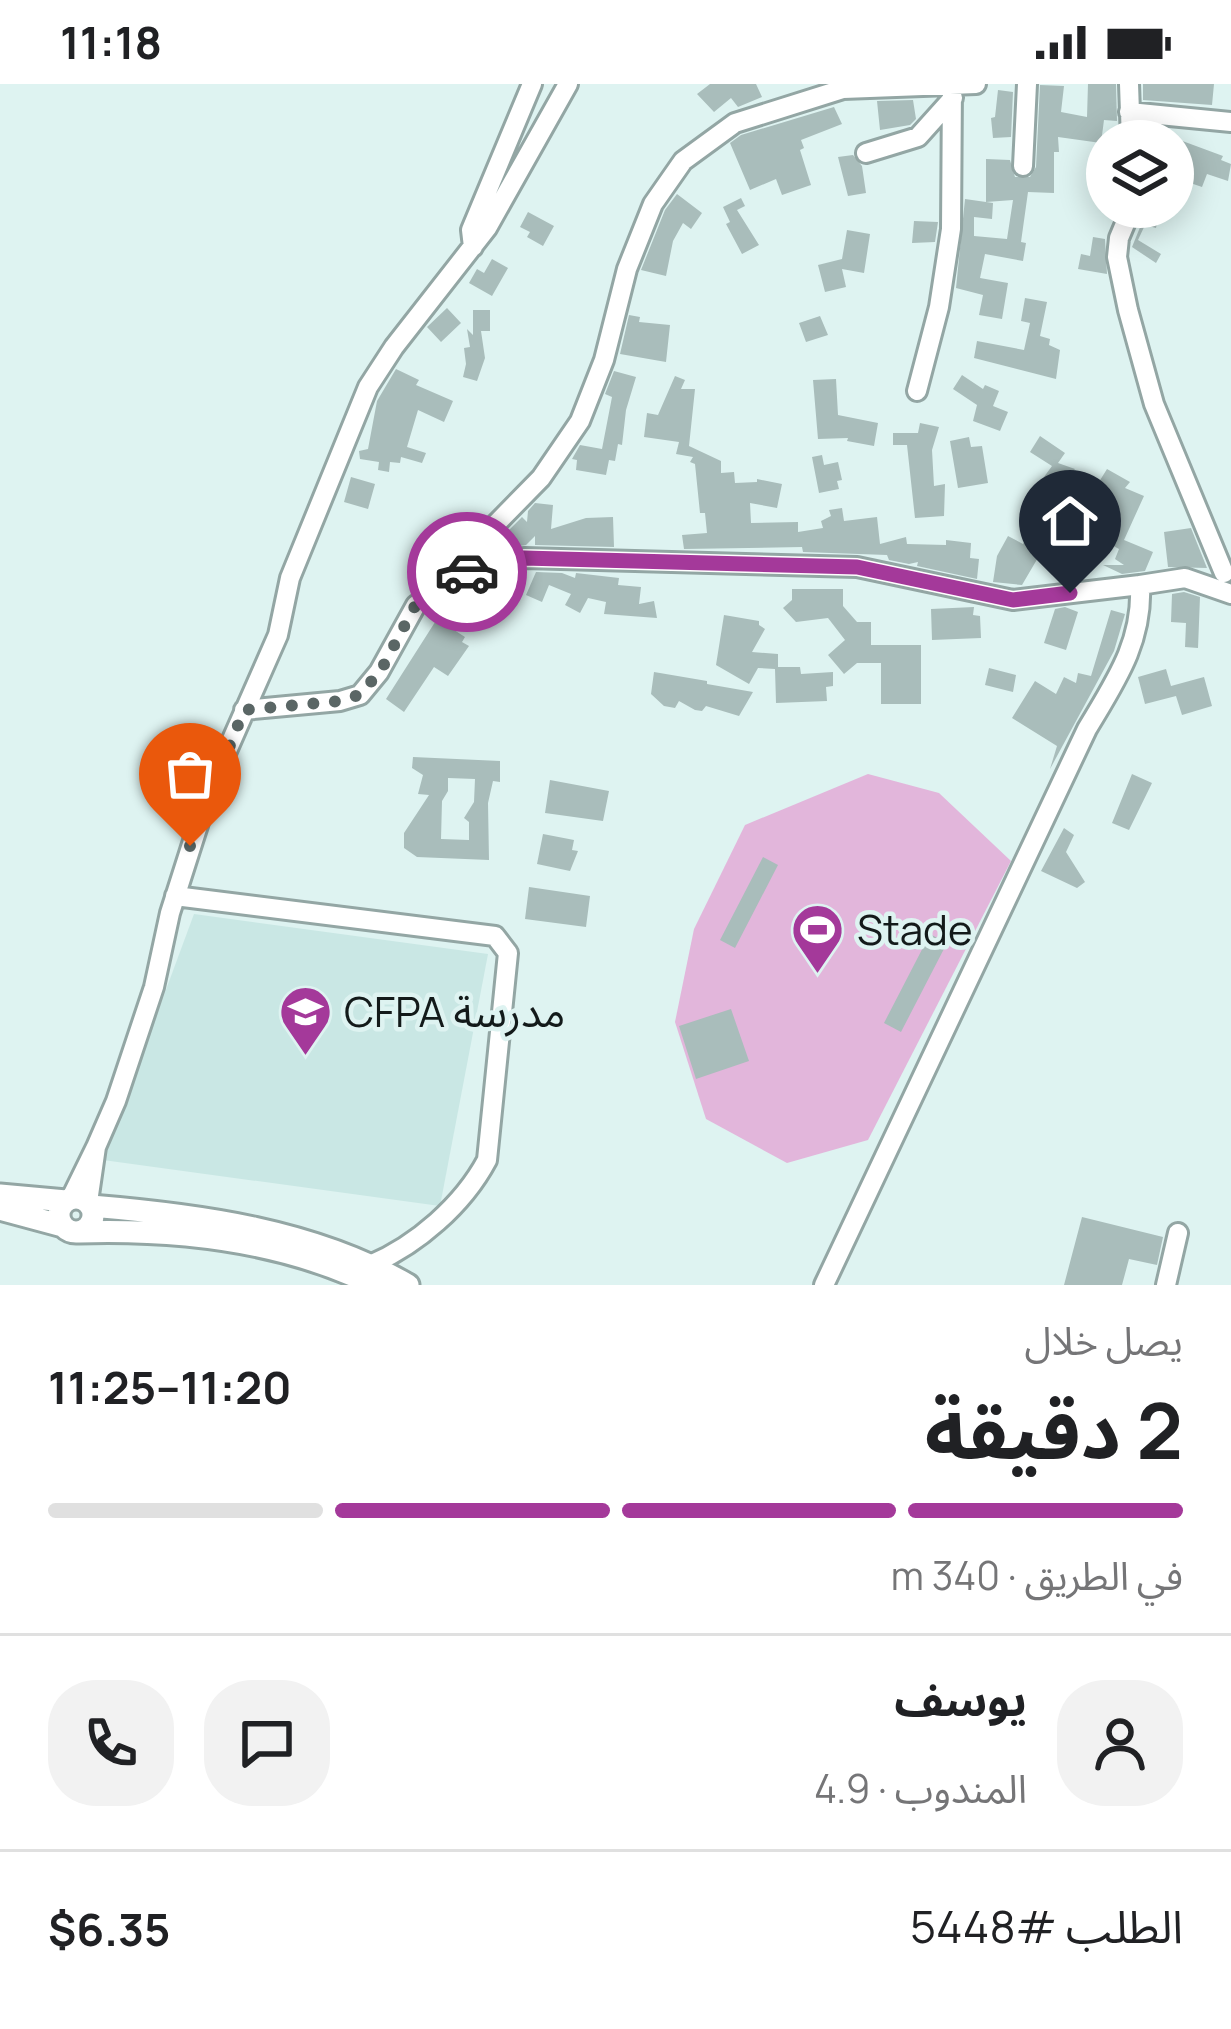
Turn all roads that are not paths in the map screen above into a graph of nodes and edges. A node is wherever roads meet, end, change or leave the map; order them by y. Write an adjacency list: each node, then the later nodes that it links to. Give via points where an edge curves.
1 (532, 84): 13 (street, via 471,230)
2 (568, 84): 13 (street)
3 (976, 84): 6 (street)
4 (1027, 84): 11 (street)
5 (1129, 84): 7 (street)
6 (952, 92): 10 (street, via 918,137); 14 (street, via 952,229); 19 (street, via 842,89 735,123 683,161 653,203 580,421 541,478)
7 (1129, 112): 8 (street); 9 (street)
8 (1130, 120)
9 (1231, 122)
10 (866, 153)
11 (1023, 166)
12 (1123, 228): 15 (street, via 1117,257 1154,404)
13 (473, 247): 20 (street, via 368,387)
14 (917, 391)
15 (1227, 574): 16 (street)
16 (1185, 578): 17 (street); 18 (street)
17 (1140, 585): 19 (street, via 1013,600 857,567 524,558 472,569); 29 (street, via 1130,658 1078,748)
18 (1231, 594)
19 (416, 604): 20 (street, via 359,695)
20 (244, 710): 21 (street)
21 (175, 896): 23 (street, via 154,987); 27 (street, via 495,936 508,953 487,1160 422,1235)
22 (0, 1195): 23 (main road)
23 (79, 1202): 25 (main road, via 59,1216); 25 (main road, via 92,1222); 27 (main road, via 326,1246)
24 (0, 1209): 25 (main road)
25 (71, 1229): 27 (main road, via 227,1240)
26 (1178, 1233): 30 (street)
27 (372, 1275): 28 (main road)
28 (408, 1285)
29 (824, 1285)
30 (1166, 1285)

